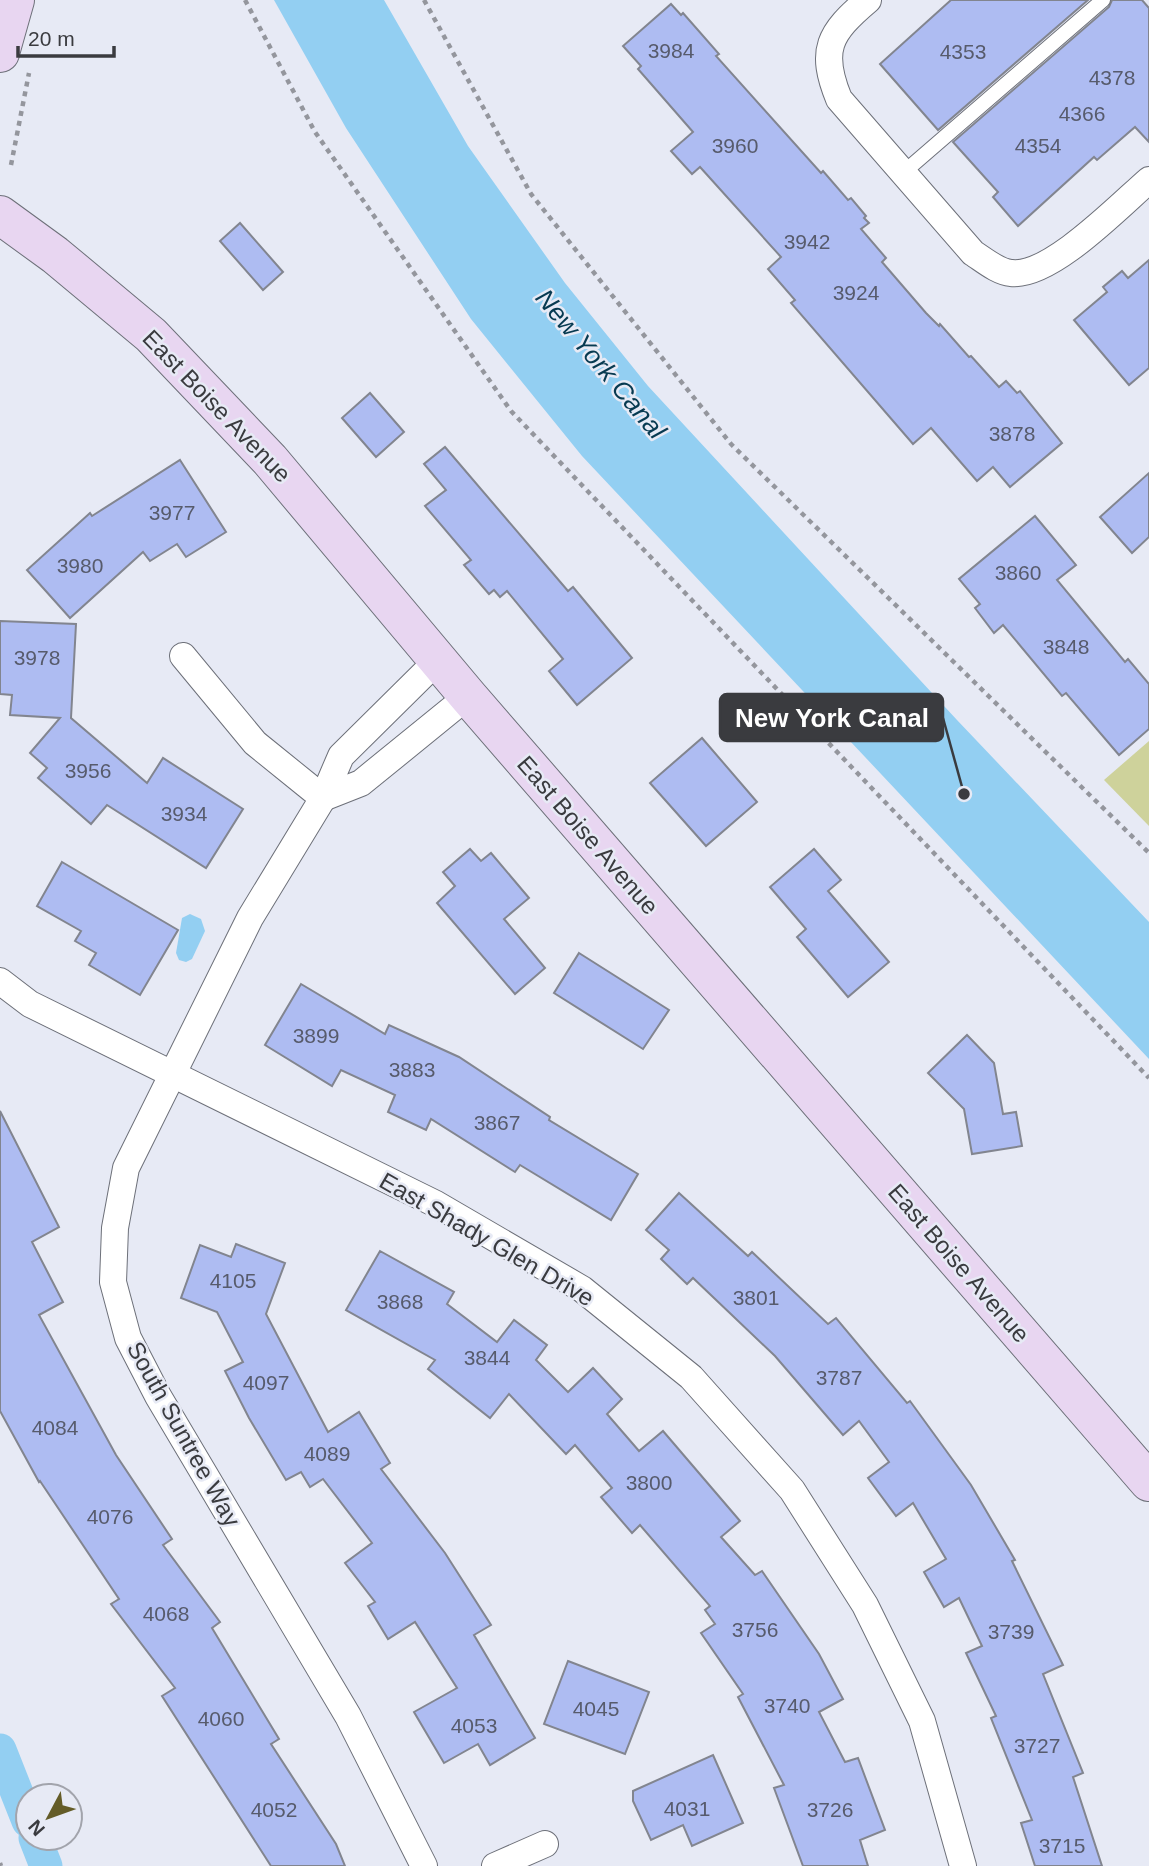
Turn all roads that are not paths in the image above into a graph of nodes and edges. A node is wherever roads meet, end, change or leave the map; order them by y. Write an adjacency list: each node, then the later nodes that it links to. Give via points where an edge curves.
1 (15, 0): 4 (street)
2 (868, 0): 5 (street, via 834,35 827,56 831,80 839,99)
3 (1103, 0): 5 (lane)
4 (15, 58)
5 (903, 173): 6 (street, via 973,253 1010,273 1031,271 1056,260)
6 (1149, 180)
7 (0, 215): 9 (street, East Boise Avenue, via 152,335 270,460)
8 (183, 656): 11 (street, via 255,743)
9 (438, 660): 10 (street, East Boise Avenue); 11 (street, South Suntree Way, via 341,756)
10 (468, 696): 11 (street, via 361,783); 14 (street, East Boise Avenue)
11 (323, 798): 13 (street, South Suntree Way, via 250,918)
12 (0, 981): 13 (street, East Shady Glen Drive, via 30,1004)
13 (174, 1075): 16 (street, South Suntree Way, via 125,1168 113,1282 128,1339 348,1716); 18 (street, East Shady Glen Drive, via 436,1204 537,1262 582,1289 691,1377 792,1490 865,1605 922,1721)
14 (1149, 1482)
15 (545, 1844): 17 (street)
16 (425, 1866)
17 (495, 1866)
18 (963, 1866)

